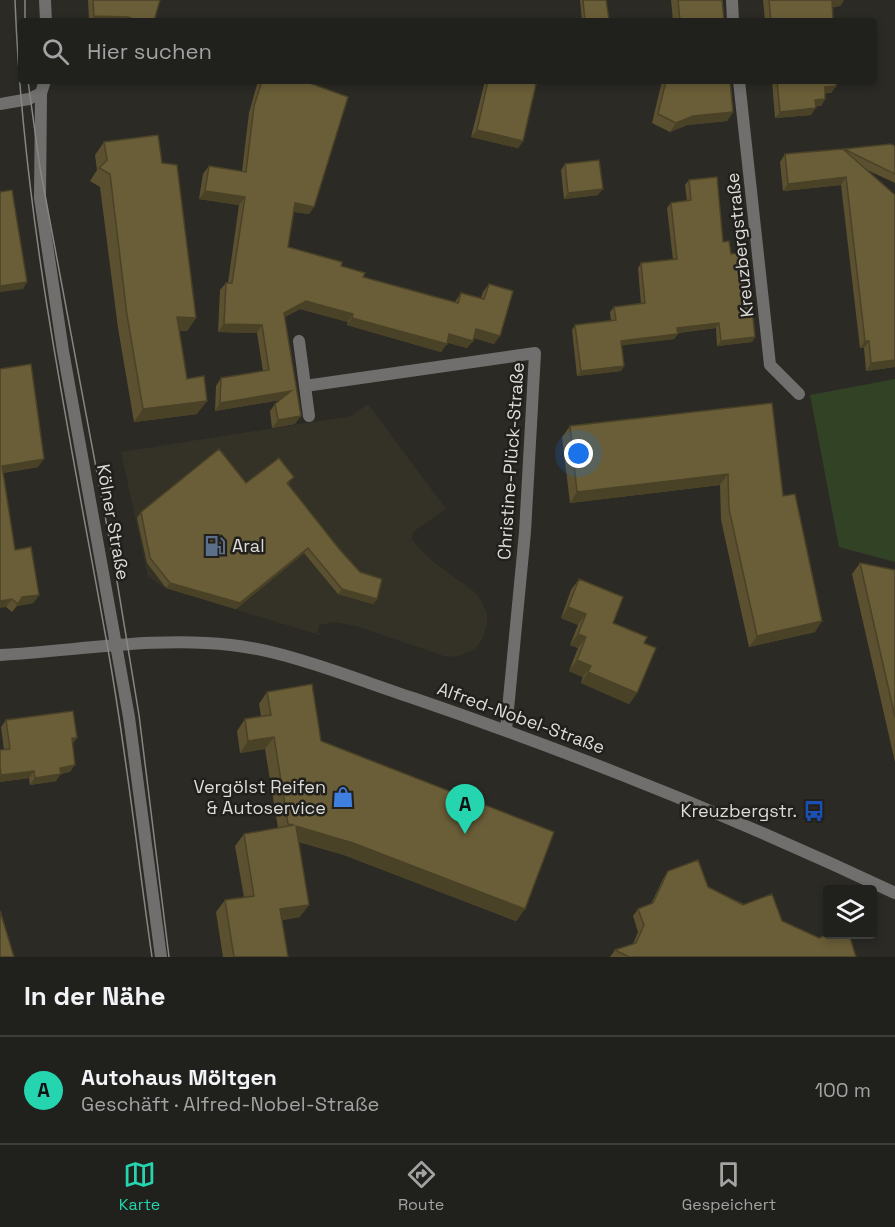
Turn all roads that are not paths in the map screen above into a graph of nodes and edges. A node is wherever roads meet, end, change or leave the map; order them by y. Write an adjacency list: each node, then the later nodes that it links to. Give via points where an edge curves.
1 (45, 0): 3 (street)
2 (732, 0): 4 (street)
3 (46, 18)
4 (734, 18)
5 (739, 84): 10 (street, Kreuzbergstraße, via 771,365)
6 (43, 87): 7 (street, Kölner Straße, via 29,99); 12 (street, Kölner Straße, via 40,198 63,351)
7 (0, 104)
8 (299, 341): 9 (street)
9 (305, 386): 11 (street); 14 (street, Christine-Plück-Straße, via 535,353 525,532)
10 (799, 394)
11 (309, 416)
12 (117, 647): 13 (street, Alfred-Nobel-Straße); 14 (street, Alfred-Nobel-Straße, via 188,642 233,645 289,658); 16 (street, Kölner Straße)
13 (0, 655)
14 (506, 730): 15 (street, Alfred-Nobel-Straße, via 654,786)
15 (895, 893)
16 (161, 957)

